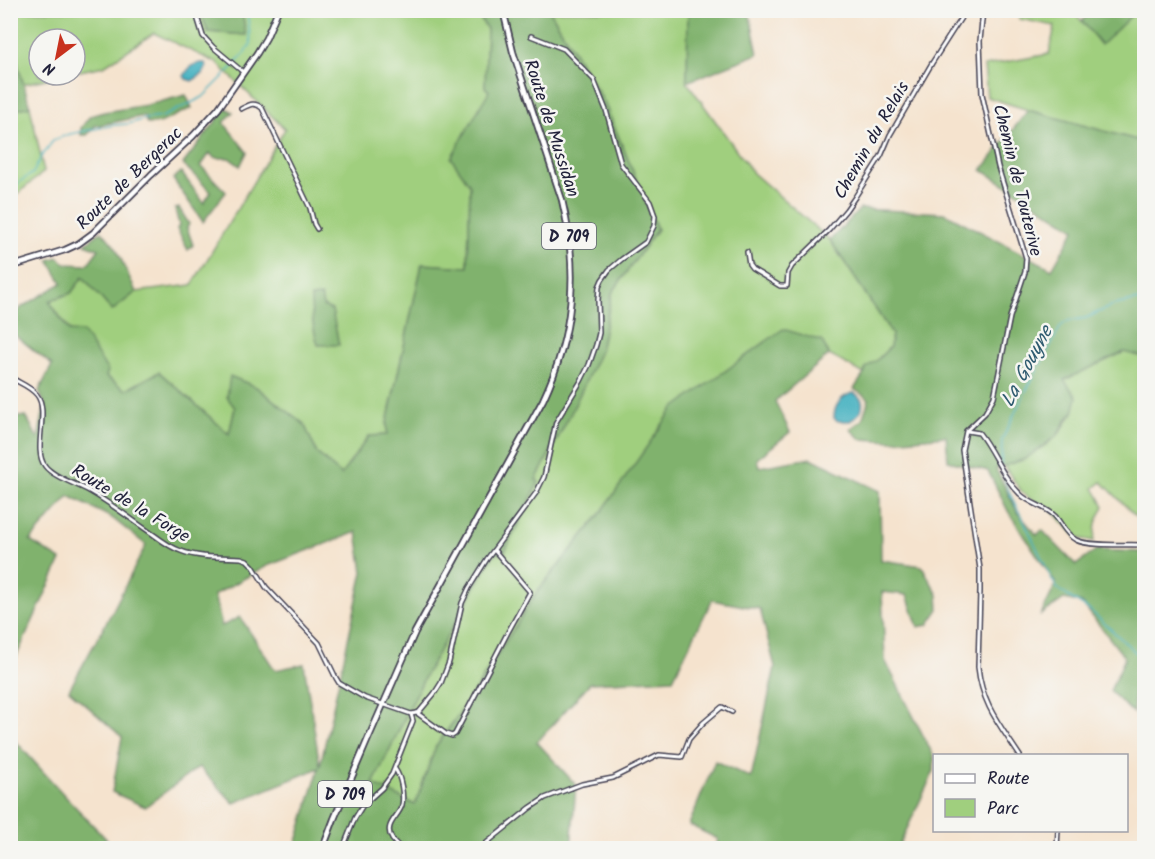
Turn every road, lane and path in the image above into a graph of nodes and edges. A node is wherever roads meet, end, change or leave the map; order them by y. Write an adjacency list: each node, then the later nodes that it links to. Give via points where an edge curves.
1 (195, 10): 7 (street, via 203,36)
2 (278, 10): 7 (main road, Route de Bergerac)
3 (503, 10): 16 (main road, Route de Mussidan / D 709, via 567,223 572,267 569,318 557,366 543,400 425,612)
4 (966, 10): 10 (street, Chemin du Relais, via 855,197 829,231 792,266 787,286 780,286 752,269)
5 (983, 10): 13 (street, Chemin de Touterive, via 982,94 1026,265 1010,317 994,397)
6 (531, 36): 15 (street, via 564,49 594,80 621,164 645,194 655,216 646,242 609,270 599,287 598,333 589,365 555,422 539,487)
7 (244, 74): 11 (main road, Route de Bergerac, via 208,121 87,238 65,250)
8 (241, 109): 9 (street, via 252,103 262,108)
9 (317, 229)
10 (747, 252)
11 (10, 267)
12 (10, 377): 16 (street, Route de la Forge, via 32,390 42,403 41,456 53,473 103,499 181,551 247,560 271,593 319,643 339,683)
13 (966, 431): 14 (street, via 979,433 1017,491 1056,517 1076,541); 20 (street, via 962,450 980,569 978,667 989,709)
14 (1144, 545)
15 (494, 550): 18 (street, via 462,603 441,683); 18 (street, via 530,592 455,734 446,734)
16 (382, 704): 19 (street, Route de la Forge); 24 (main road, D 709)
17 (732, 712): 23 (street, via 722,707 703,723 689,739 682,757 659,755 613,778 545,798 484,845)
18 (417, 713): 19 (street)
19 (411, 714): 21 (street, via 413,721)
20 (1019, 754)
21 (395, 769): 23 (street, via 402,803 390,832 397,845); 25 (street, via 363,805)
22 (1058, 832): 26 (street)
23 (455, 848)
24 (323, 849)
25 (343, 849)
26 (1057, 849)

